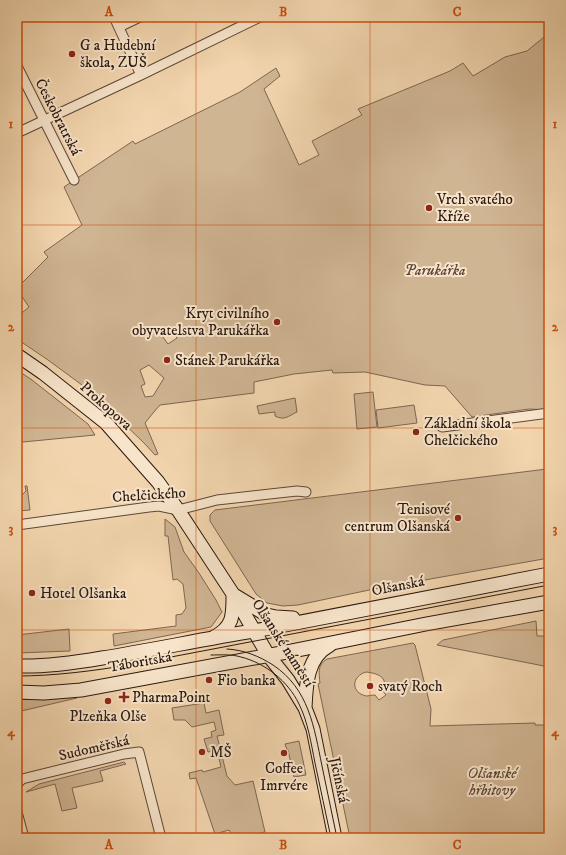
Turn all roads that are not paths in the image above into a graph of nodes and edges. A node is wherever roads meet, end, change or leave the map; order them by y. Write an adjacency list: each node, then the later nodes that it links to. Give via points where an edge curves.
1 (114, 17): 4 (street)
2 (140, 17): 4 (street)
3 (260, 17): 6 (street)
4 (119, 27): 6 (street)
5 (17, 66): 7 (street, Českobratrská)
6 (141, 75): 7 (street)
7 (45, 120): 8 (street); 9 (street, Českobratrská)
8 (17, 133)
9 (74, 180)
10 (17, 355): 14 (street, Prokopova, via 106,424 158,482)
11 (549, 414): 12 (street)
12 (442, 427)
13 (306, 492): 14 (street, Chelčického, via 217,500)
14 (178, 510): 15 (street, Chelčického, via 159,506); 17 (street, Olšanské náměstí)
15 (17, 525)
16 (549, 574): 19 (street, Olšanská)
17 (233, 594): 19 (street, Olšanské náměstí, via 267,615); 20 (street, Olšanské náměstí); 21 (street, Olšanské náměstí, via 233,615 229,624 222,633)
18 (549, 602): 22 (street)
19 (316, 618): 20 (street, Olšanská)
20 (254, 631): 21 (street, Táboritská); 23 (street, Olšanské náměstí)
21 (213, 637): 24 (street, Táboritská, via 59,665)
22 (333, 643): 23 (street); 26 (street, Olšanské náměstí, via 318,654 310,666)
23 (268, 654): 25 (street, Táboritská, via 81,690); 26 (street, Olšanské náměstí)
24 (17, 666)
25 (19, 694)
26 (305, 708): 27 (street, Olšanské náměstí)
27 (313, 729): 32 (street, Jičínská)
28 (17, 784): 31 (street, Sudoměřská, via 22,779 139,752)
29 (17, 812): 30 (street)
30 (24, 838)
31 (161, 838)
32 (335, 838)

